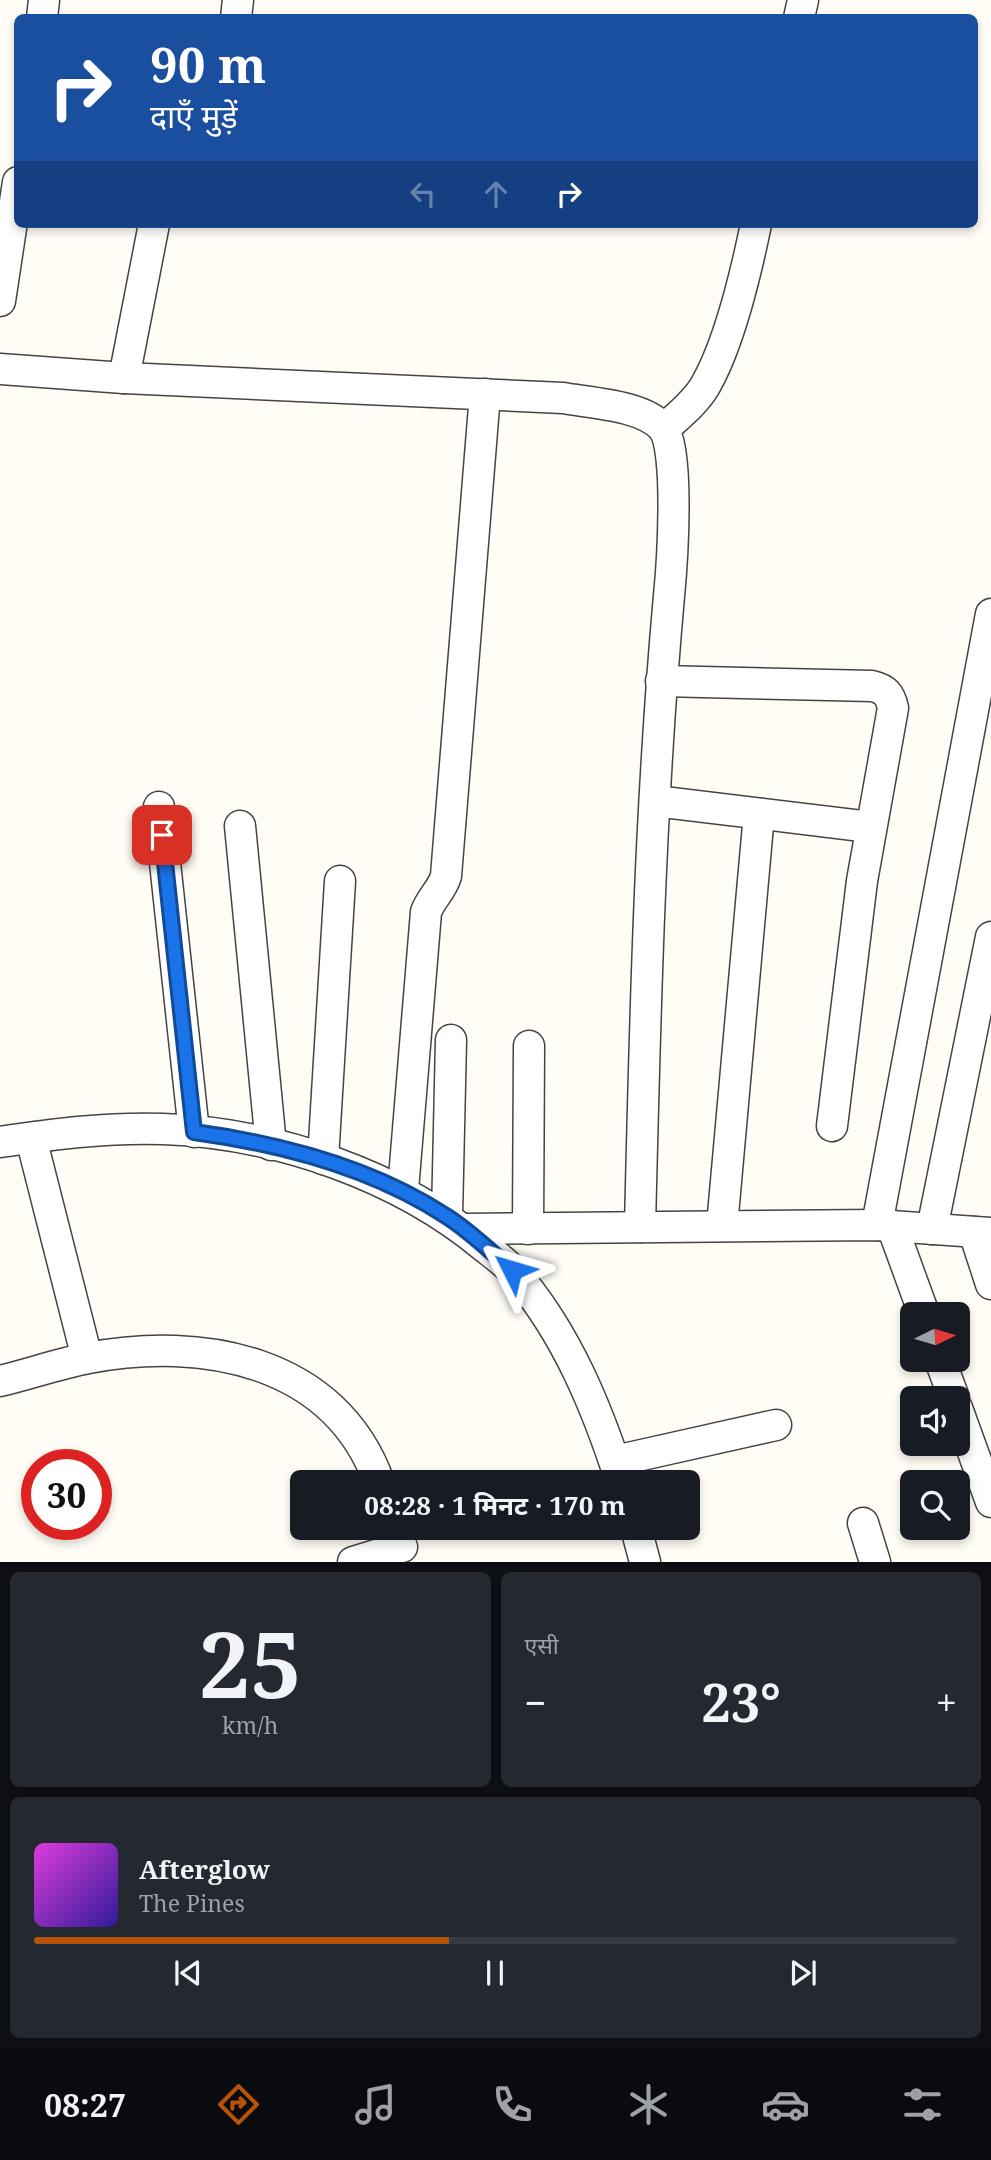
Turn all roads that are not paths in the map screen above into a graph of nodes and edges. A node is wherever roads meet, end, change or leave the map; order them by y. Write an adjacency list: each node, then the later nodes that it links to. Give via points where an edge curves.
1 (14, 208): 4 (street)
2 (153, 228): 6 (street)
3 (755, 228): 8 (street, via 719,356 704,388)
4 (0, 301)
5 (0, 369): 6 (street)
6 (124, 378): 7 (street)
7 (485, 394): 8 (street, via 563,398 632,410); 26 (street, via 446,876 426,912)
8 (664, 429): 10 (street, via 673,487)
9 (991, 614): 28 (street)
10 (662, 681): 11 (street); 15 (street, via 882,688 891,696 892,708)
11 (655, 801): 13 (street); 30 (street)
12 (159, 807): 21 (street)
13 (759, 814): 15 (street); 29 (street)
14 (240, 826): 24 (street)
15 (870, 827): 20 (street)
16 (340, 881): 25 (street)
17 (991, 937): 32 (street)
18 (451, 1040): 27 (street)
19 (529, 1045): 31 (street)
20 (832, 1126)
21 (194, 1132): 22 (street, via 117,1130); 24 (street)
22 (31, 1138): 23 (street); 36 (street)
23 (0, 1142)
24 (271, 1145): 25 (street)
25 (323, 1159): 26 (street)
26 (402, 1191): 27 (street)
27 (455, 1223): 31 (street); 41 (street, via 512,1270 544,1312 589,1394)
28 (884, 1225): 29 (street); 32 (street); 35 (street)
29 (722, 1226): 30 (street)
30 (640, 1227): 31 (street)
31 (528, 1229)
32 (932, 1229): 33 (street)
33 (983, 1232): 34 (street)
34 (991, 1284)
35 (919, 1302)
36 (87, 1358): 37 (street); 40 (street, via 170,1351 215,1354 266,1367 301,1384 324,1402 355,1434)
37 (0, 1381)
38 (776, 1425): 42 (street)
39 (970, 1444): 43 (street)
40 (373, 1470)
41 (617, 1470)
42 (625, 1470)
43 (991, 1502)
44 (863, 1523): 49 (street)
45 (639, 1540): 48 (street)
46 (401, 1545): 47 (street)
47 (353, 1562)
48 (645, 1562)
49 (875, 1562)

